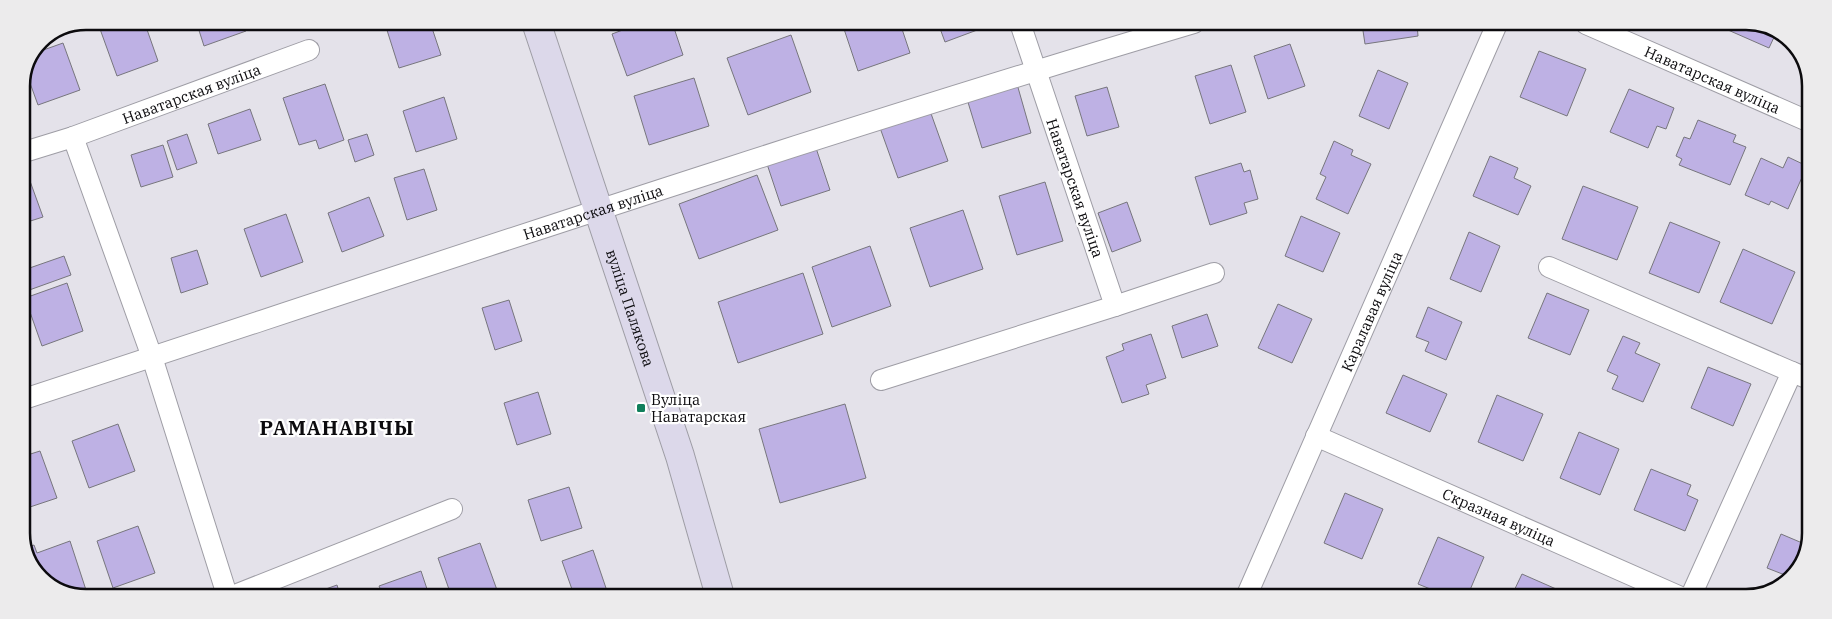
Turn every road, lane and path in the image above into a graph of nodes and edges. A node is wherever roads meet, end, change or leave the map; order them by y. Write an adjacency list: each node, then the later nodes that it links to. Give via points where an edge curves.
1 (539, 30): 11 (street, вуліца Палякова)
2 (1022, 30): 7 (street, Наватарская вуліца)
3 (1173, 30): 7 (street, Наватарская вуліца)
4 (1495, 30): 19 (street, Каралавая вуліца)
5 (1600, 30): 8 (street, Наватарская вуліца)
6 (309, 50): 9 (street, Наватарская вуліца)
7 (1035, 70): 11 (street, Наватарская вуліца); 14 (street, Наватарская вуліца)
8 (1802, 118)
9 (73, 137): 10 (street, Наватарская вуліца); 15 (street)
10 (30, 150)
11 (598, 210): 15 (street, Наватарская вуліца); 23 (street, вуліца Палякова, via 677,446)
12 (1549, 267): 16 (street)
13 (1214, 273): 14 (street)
14 (1115, 306): 17 (street)
15 (152, 357): 18 (street, Наватарская вуліца); 21 (street)
16 (1800, 375): 26 (street)
17 (881, 380)
18 (30, 397)
19 (1316, 436): 24 (street, Каралавая вуліца); 25 (street, Скразная вуліца)
20 (452, 509): 22 (street)
21 (225, 589)
22 (250, 589)
23 (718, 589)
24 (1249, 589)
25 (1663, 589)
26 (1694, 589)

